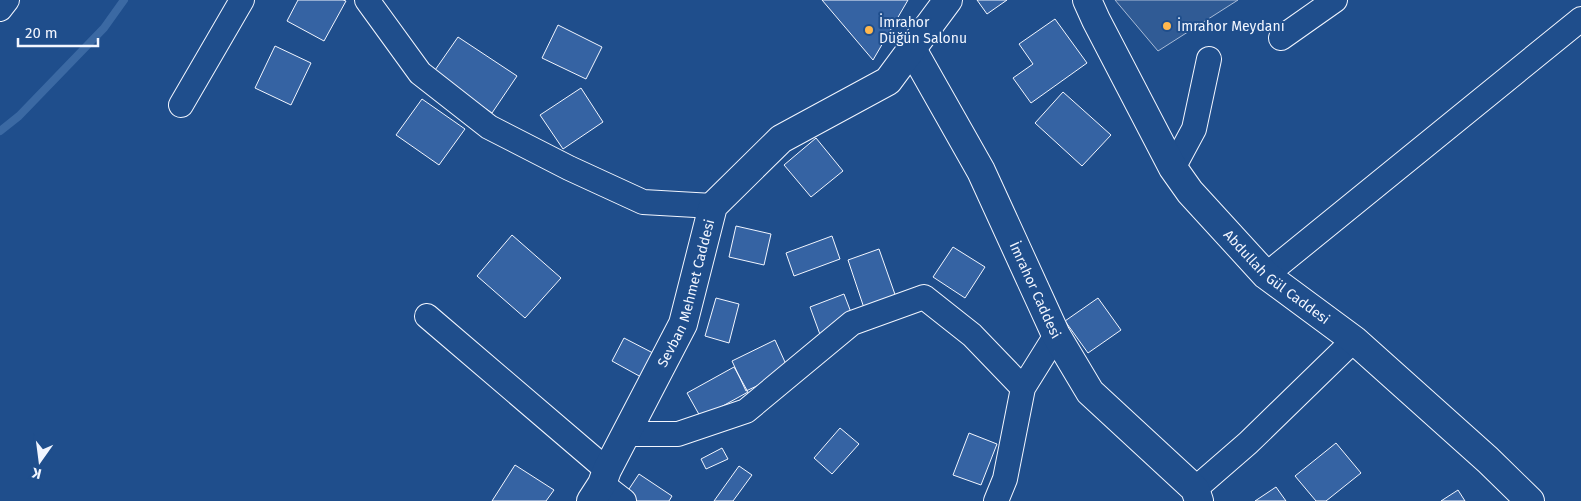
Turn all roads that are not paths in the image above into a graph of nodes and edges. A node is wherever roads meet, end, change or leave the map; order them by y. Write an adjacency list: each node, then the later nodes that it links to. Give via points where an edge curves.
1 (7, 0): 7 (street)
2 (242, 0): 12 (street)
3 (367, 0): 14 (street, via 420,73 489,127 643,202)
4 (948, 0): 10 (street, Sevban Mehmet Caddesi)
5 (1088, 0): 13 (street, Abdullah Gül Caddesi)
6 (1335, 0): 9 (street)
7 (0, 9)
8 (1581, 19): 15 (street)
9 (1281, 38)
10 (912, 49): 14 (street, Sevban Mehmet Caddesi, via 888,81 781,139); 17 (street, İmrahor Caddesi, via 981,171)
11 (1209, 58): 13 (street, via 1194,129)
12 (181, 105)
13 (1173, 168): 15 (street, Abdullah Gül Caddesi, via 1190,192)
14 (713, 206): 20 (street, Sevban Mehmet Caddesi, via 683,324)
15 (1266, 274): 18 (street, Abdullah Gül Caddesi)
16 (427, 316): 21 (street)
17 (1056, 336): 19 (street); 22 (street, İmrahor Caddesi, via 1090,392)
18 (1354, 340): 22 (street); 25 (street, Abdullah Gül Caddesi)
19 (1023, 388): 20 (street, via 972,335 924,297 852,323 746,411 678,434); 24 (street, via 1005,479)
20 (626, 434): 21 (street, Sevban Mehmet Caddesi)
21 (600, 485): 23 (street)
22 (1197, 495)
23 (624, 501)
24 (996, 501)
25 (1530, 501)

